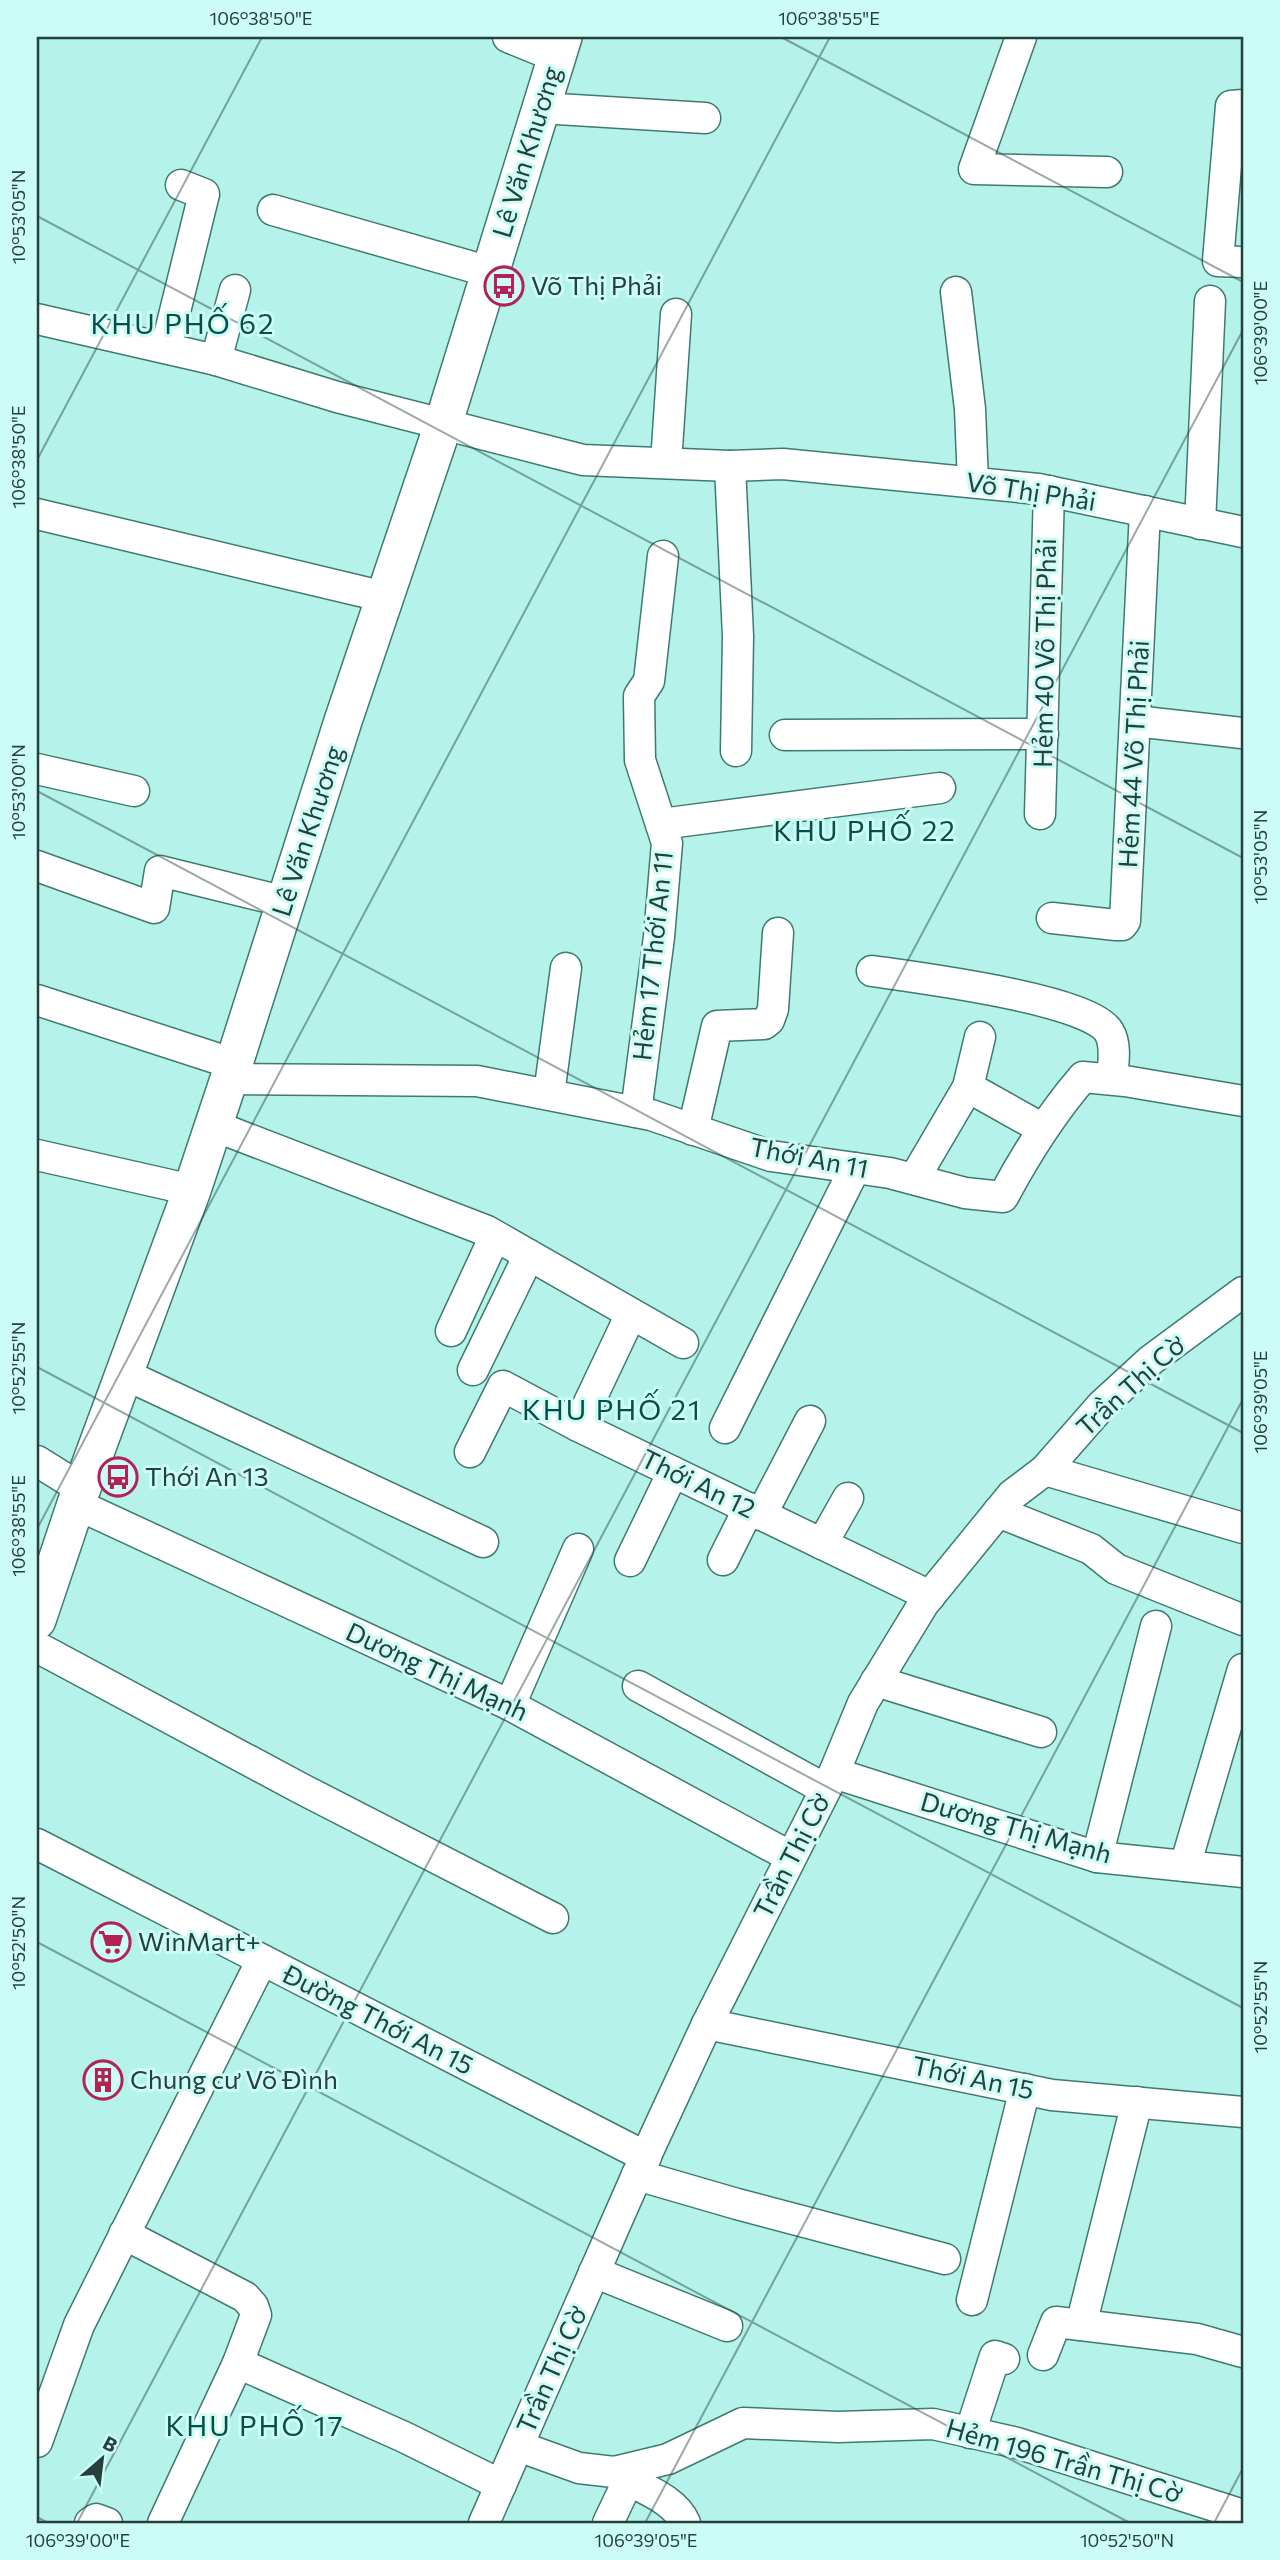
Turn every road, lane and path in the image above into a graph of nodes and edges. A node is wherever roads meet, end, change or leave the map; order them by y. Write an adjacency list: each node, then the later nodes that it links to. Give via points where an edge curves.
1 (508, 37): 3 (street)
2 (1021, 37): 7 (street, via 974,169)
3 (560, 47): 5 (main road, Lê Văn Khương)
4 (1243, 105): 10 (street, via 1231,106 1218,261)
5 (541, 108): 6 (street); 11 (main road, Lê Văn Khương)
6 (705, 118)
7 (1107, 172)
8 (181, 185): 17 (street, via 204,194)
9 (273, 210): 11 (street)
10 (1243, 262)
11 (490, 272): 19 (main road, Lê Văn Khương)
12 (234, 290): 18 (street)
13 (956, 292): 22 (street, via 970,409)
14 (1210, 301): 26 (street)
15 (676, 314): 20 (street)
16 (37, 319): 17 (street, Võ Thị Phải)
17 (166, 348): 18 (street, Võ Thị Phải)
18 (216, 360): 19 (street, Võ Thị Phải)
19 (443, 425): 20 (street, Võ Thị Phải, via 583,460); 29 (main road, Lê Văn Khương)
20 (666, 463): 21 (street, Võ Thị Phải)
21 (730, 466): 22 (street, Võ Thị Phải, via 783,464); 34 (street, via 738,636)
22 (972, 482): 23 (street, Võ Thị Phải)
23 (1049, 491): 24 (street, Võ Thị Phải); 32 (street, Hẻm 40 Võ Thị Phải)
24 (1145, 511): 26 (street, Võ Thị Phải); 30 (street, Hẻm 44 Võ Thị Phải)
25 (37, 514): 29 (street)
26 (1199, 523): 27 (street, Võ Thị Phải)
27 (1243, 531)
28 (663, 556): 39 (street, Hẻm 17 Thới An 11, via 652,666 639,696 640,760)
29 (385, 597): 41 (main road, Lê Văn Khương)
30 (1135, 721): 31 (street); 42 (street, Hẻm 44 Võ Thị Phải, via 1125,921 1116,925)
31 (1242, 733)
32 (1043, 734): 33 (street); 38 (street, Hẻm 40 Võ Thị Phải)
33 (785, 735)
34 (736, 751)
35 (37, 769): 37 (street)
36 (940, 788): 39 (street)
37 (134, 792)
38 (1041, 814)
39 (661, 824): 53 (street, Hẻm 17 Thới An 11, via 667,843 662,910)
40 (37, 866): 41 (street, via 154,908 160,871)
41 (286, 902): 48 (main road, Lê Văn Khương)
42 (1052, 918)
43 (778, 933): 56 (street, via 770,1017 764,1024 717,1026)
44 (566, 968): 51 (street)
45 (872, 971): 49 (street, via 1005,992 1096,1020 1110,1032 1113,1043)
46 (37, 1000): 48 (street, Thới An 11)
47 (980, 1037): 50 (street)
48 (231, 1072): 51 (street, Thới An 11, via 477,1082); 54 (main road, Lê Văn Khương)
49 (1112, 1079): 52 (street, Thới An 11); 55 (street, Thới An 11, via 1083,1077)
50 (968, 1087): 55 (street); 59 (street)
51 (549, 1094): 53 (street, Thới An 11)
52 (1243, 1101)
53 (636, 1112): 56 (street, Thới An 11)
54 (212, 1125): 60 (main road, Lê Văn Khương); 61 (street)
55 (1043, 1129): 59 (street, Thới An 11, via 1003,1197)
56 (694, 1130): 58 (street, Thới An 11, via 771,1156)
57 (37, 1155): 60 (street)
58 (855, 1168): 59 (street, Thới An 11); 71 (street)
59 (914, 1180)
60 (192, 1190): 68 (main road, Lê Văn Khương)
61 (495, 1236): 62 (street); 65 (street)
62 (529, 1255): 64 (street); 67 (street)
63 (1243, 1292): 74 (street, Trần Thị Cờ, via 1151,1360 1102,1405)
64 (631, 1314): 66 (street); 70 (street)
65 (451, 1331)
66 (683, 1343)
67 (473, 1370)
68 (124, 1374): 76 (main road, Lê Văn Khương); 81 (street)
69 (810, 1421): 78 (street)
70 (578, 1426): 72 (street, Thới An 12, via 503,1386); 75 (street, Thới An 12)
71 (725, 1428)
72 (470, 1452)
73 (37, 1461): 76 (street, Dương Thị Mạnh)
74 (1045, 1469): 79 (street, Trần Thị Cờ); 80 (street)
75 (673, 1472): 78 (street, Thới An 12); 85 (street)
76 (79, 1496): 87 (main road, Lê Văn Khương); 94 (street, Dương Thị Mạnh)
77 (848, 1498): 82 (street)
78 (755, 1511): 82 (street, Thới An 12); 84 (street)
79 (998, 1512): 86 (street, Trần Thị Cờ); 88 (street, via 1091,1549 1116,1569)
80 (1243, 1528)
81 (483, 1542)
82 (822, 1544): 86 (street, Thới An 12)
83 (578, 1549): 94 (street)
84 (723, 1560)
85 (630, 1561)
86 (930, 1596): 92 (street, Trần Thị Cờ)
87 (37, 1620)
88 (1243, 1620)
89 (1156, 1626): 99 (street)
90 (37, 1647): 102 (street)
91 (1243, 1669): 100 (street)
92 (876, 1681): 95 (street); 96 (street, Trần Thị Cờ)
93 (638, 1686): 96 (street, Dương Thị Mạnh)
94 (510, 1705): 98 (street, Dương Thị Mạnh)
95 (1041, 1732)
96 (830, 1781): 98 (street, Trần Thị Cờ); 99 (street, Dương Thị Mạnh)
97 (37, 1844): 103 (street, Đường Thới An 15)
98 (791, 1857): 104 (street, Trần Thị Cờ)
99 (1097, 1857): 100 (street, Dương Thị Mạnh)
100 (1185, 1866): 101 (street, Dương Thị Mạnh)
101 (1243, 1872)
102 (552, 1918)
103 (262, 1960): 108 (street, Đường Thới An 15); 109 (street)
104 (707, 2024): 105 (street, Thới An 15); 108 (street, Trần Thị Cờ)
105 (1025, 2089): 106 (street, Thới An 15); 112 (street)
106 (1137, 2102): 107 (street, Thới An 15); 113 (street)
107 (1243, 2112)
108 (641, 2166): 110 (street, Đường Thới An 15, via 737,2204); 111 (street, Trần Thị Cờ)
109 (124, 2234): 118 (street, via 249,2300 256,2315); 120 (street, via 79,2325)
110 (944, 2259)
111 (594, 2272): 114 (street); 121 (street, Trần Thị Cờ)
112 (972, 2300)
113 (1081, 2325): 115 (street, via 1197,2339); 116 (street, via 1056,2322)
114 (727, 2326)
115 (1243, 2353)
116 (1043, 2356)
117 (1004, 2359): 119 (street, via 995,2356)
118 (238, 2363): 123 (street); 127 (street)
119 (970, 2433): 122 (street, Hẻm 196 Trần Thị Cờ, via 933,2424 743,2423); 124 (street, Hẻm 196 Trần Thị Cờ, via 1017,2443)
120 (37, 2442)
121 (518, 2445): 122 (street, Hẻm 196 Trần Thị Cờ, via 579,2468); 123 (street, Trần Thị Cờ)
122 (621, 2476): 129 (street); 130 (street, via 672,2505)
123 (501, 2486): 128 (street, Trần Thị Cờ)
124 (1243, 2515)
125 (90, 2523): 126 (street, via 96,2519)
126 (107, 2523)
127 (163, 2523)
128 (484, 2523)
129 (608, 2523)
130 (685, 2523)

